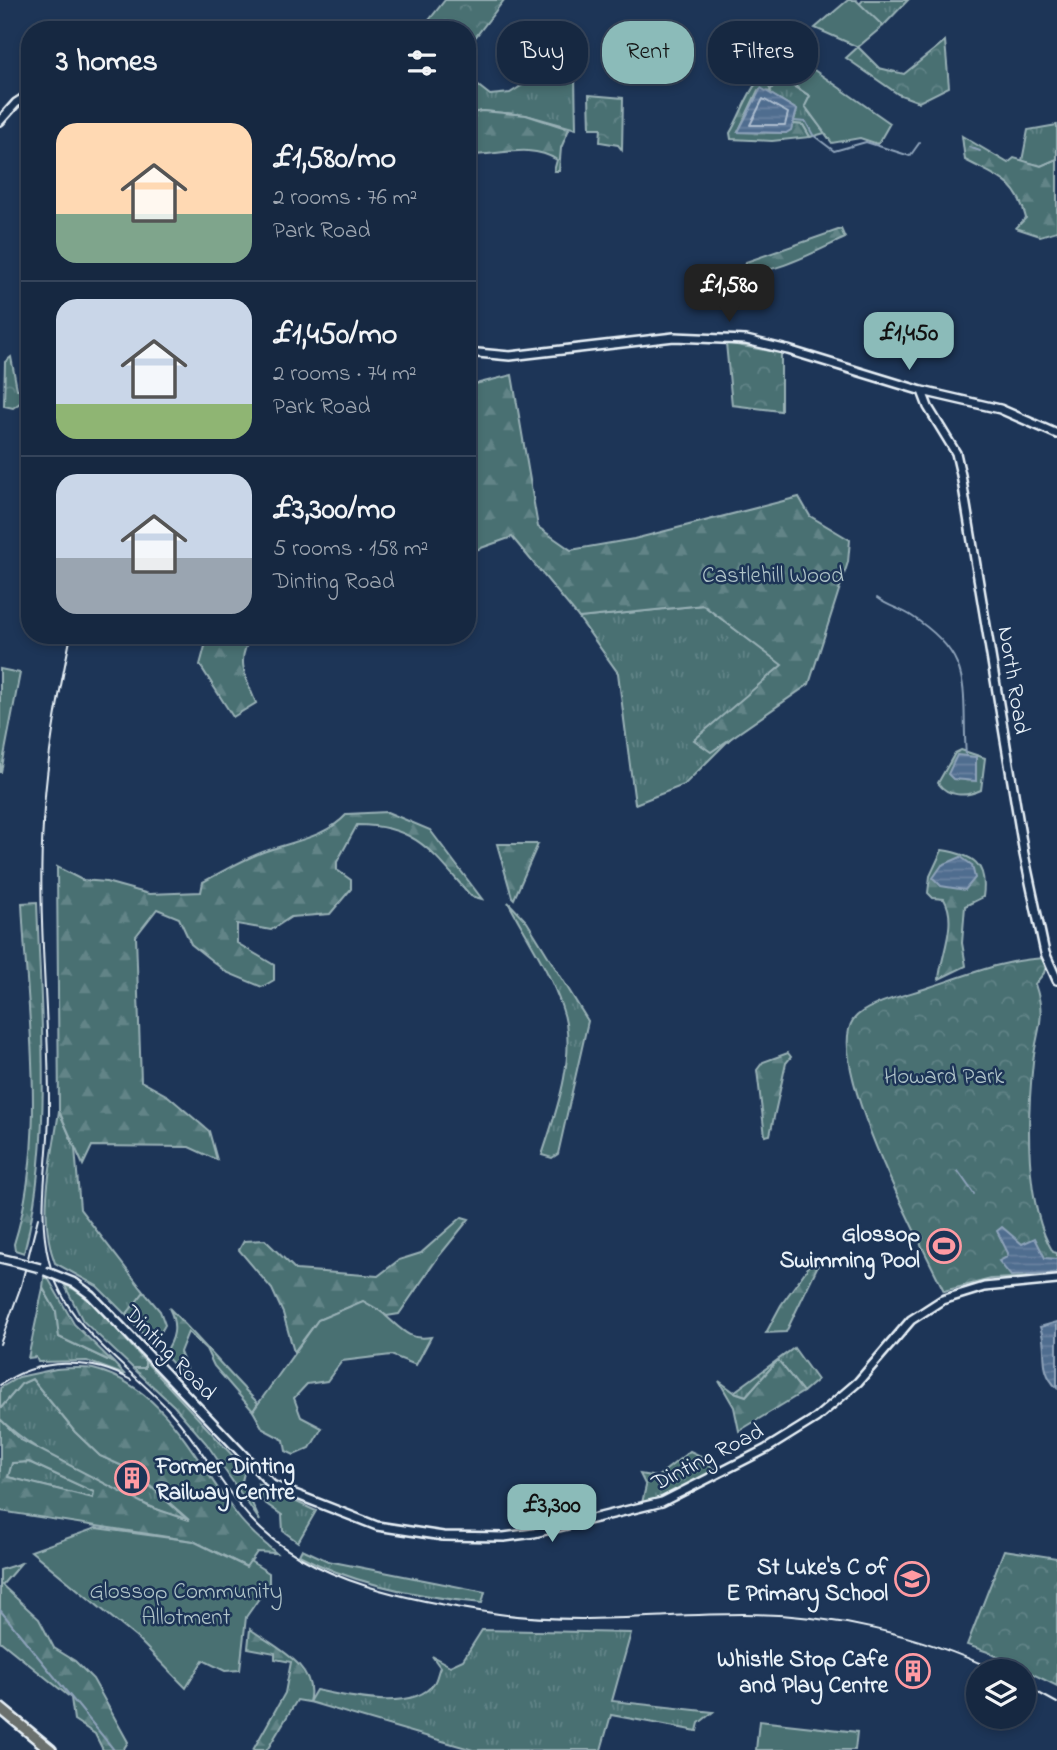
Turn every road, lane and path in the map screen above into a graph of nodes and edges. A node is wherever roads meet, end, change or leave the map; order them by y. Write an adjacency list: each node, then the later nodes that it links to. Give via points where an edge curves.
1 (21, 100): 2 (street)
2 (0, 121)
3 (476, 353): 4 (street, via 502,356 674,337 746,340)
4 (922, 391): 5 (street, via 1015,414); 6 (street, North Road, via 956,453 1024,854 1045,953)
5 (1057, 434)
6 (1057, 980)
7 (0, 1258): 8 (street, Dinting Road, bridge, via 75,1283 272,1485 377,1526 443,1536 534,1533 662,1502 758,1454 816,1418 859,1382 911,1321 942,1300 984,1287)
8 (1057, 1280)
9 (0, 1708): 10 (main road)
10 (51, 1750)

